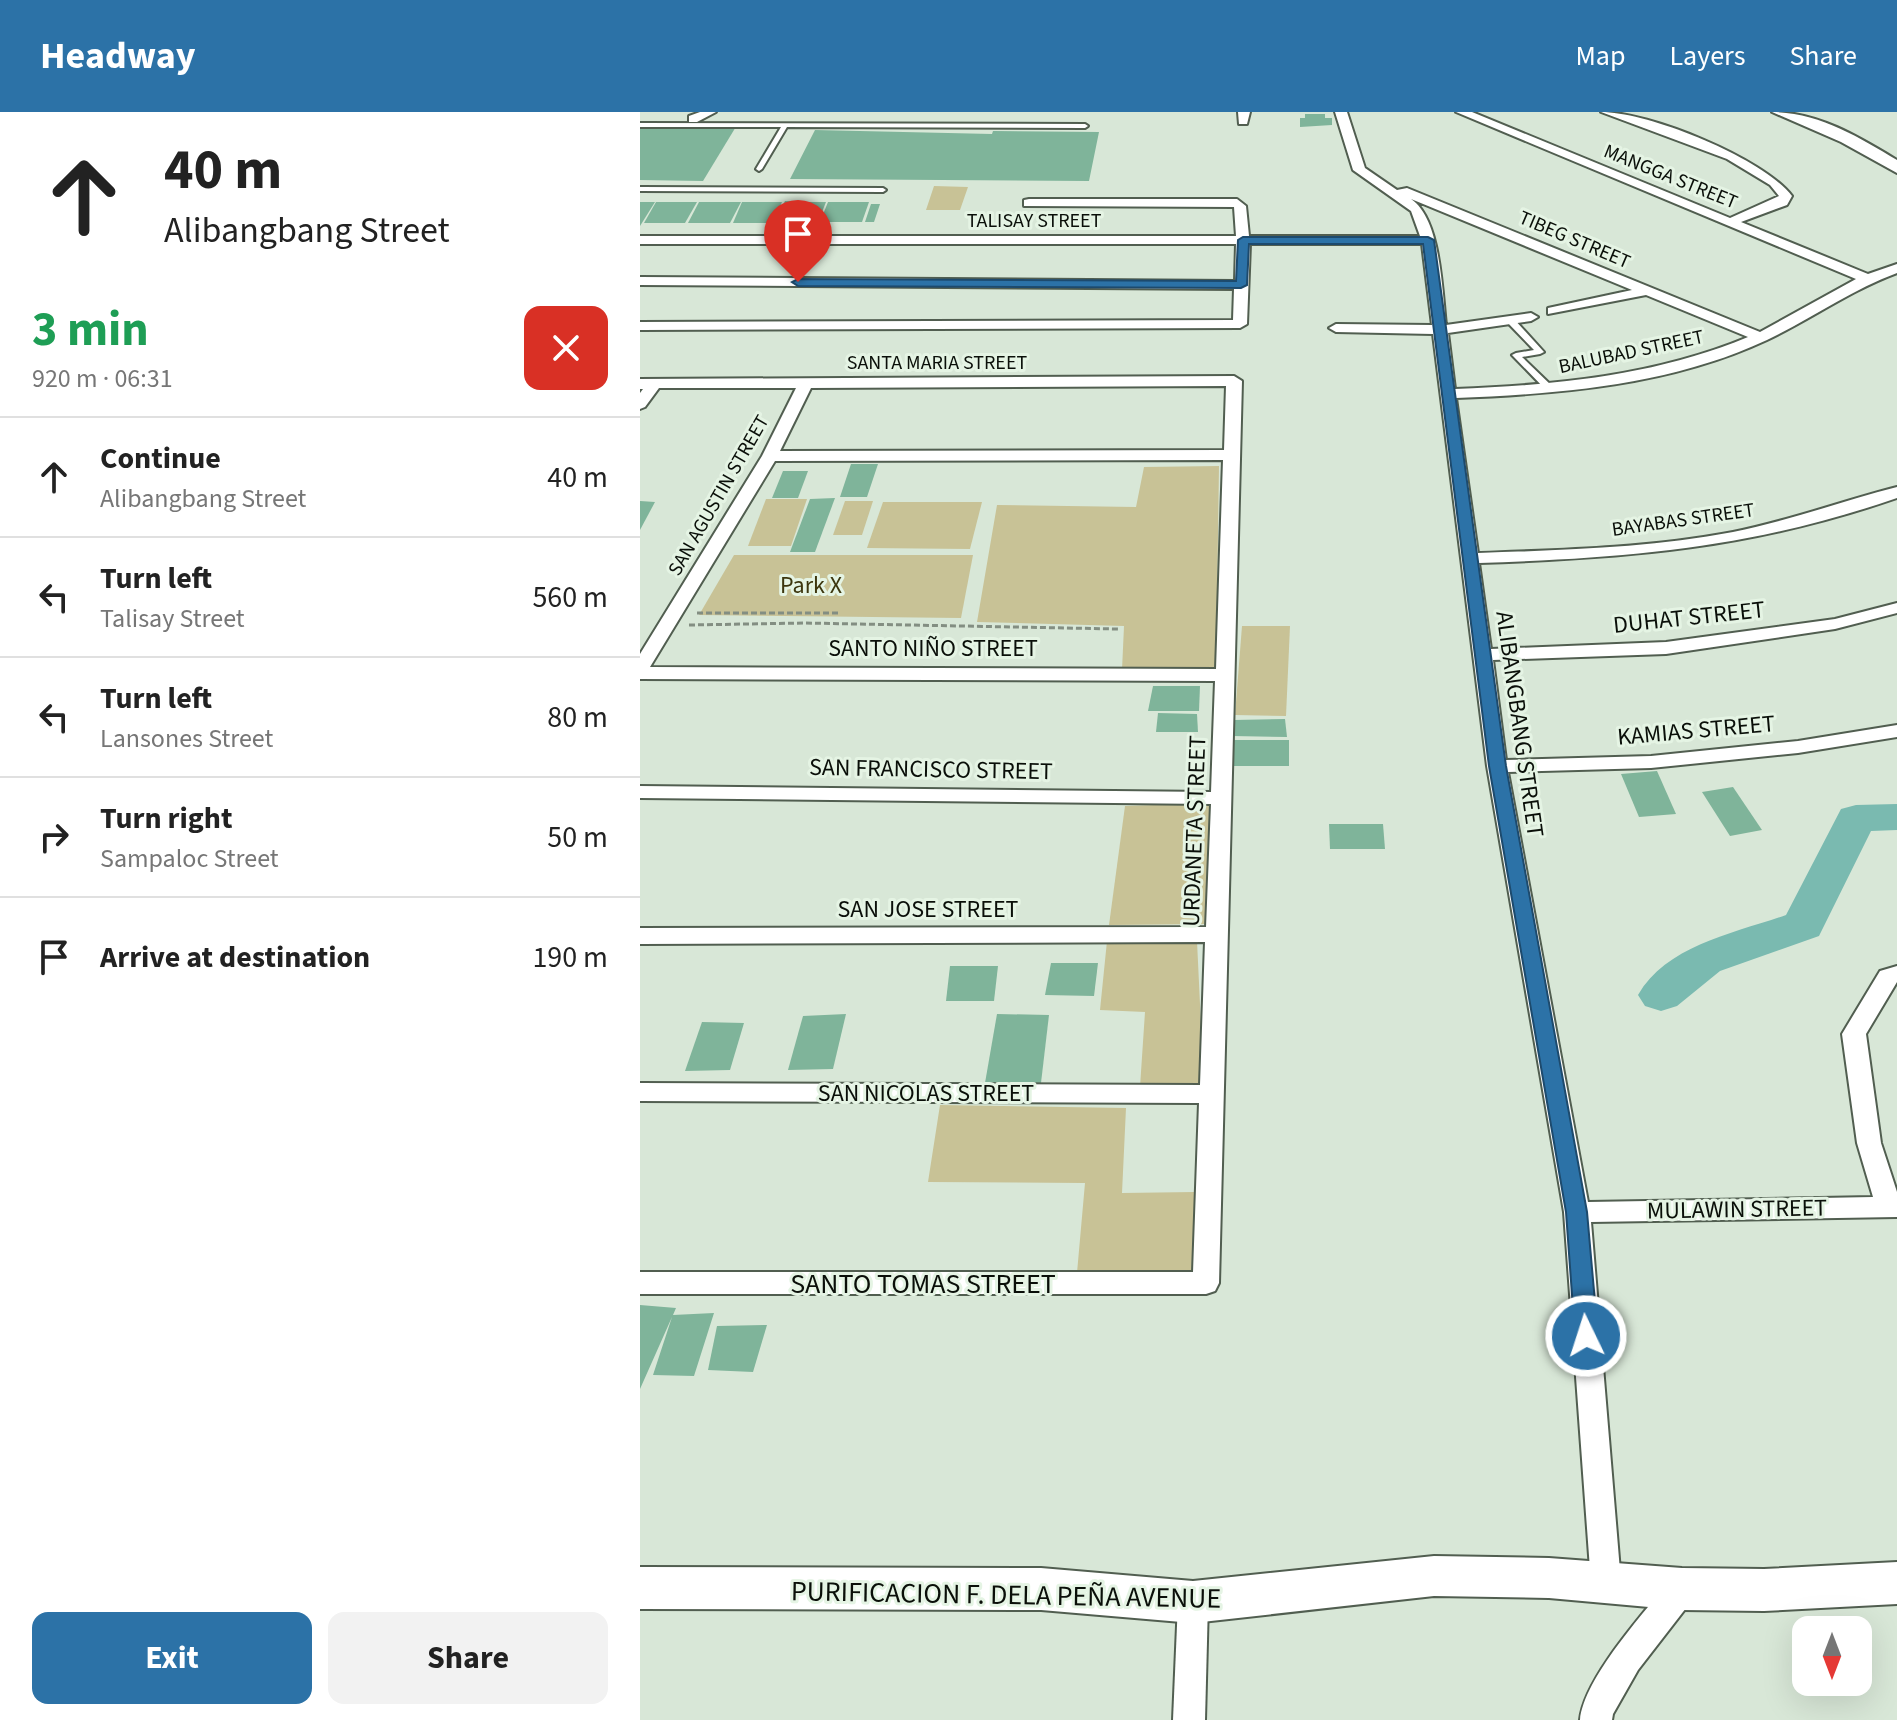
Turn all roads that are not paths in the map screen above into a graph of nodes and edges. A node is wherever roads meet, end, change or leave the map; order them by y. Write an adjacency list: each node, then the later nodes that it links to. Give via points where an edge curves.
1 (710, 112): 6 (street)
2 (1341, 112): 12 (street, via 1359,170)
3 (1462, 112): 16 (street, MANGGA STREET)
4 (1607, 112): 16 (street, via 1726,154 1786,196)
5 (1781, 112): 10 (street, via 1847,138)
6 (693, 119)
7 (640, 125): 8 (lane)
8 (785, 126): 9 (lane); 11 (lane)
9 (1085, 126)
10 (1897, 168)
11 (759, 169)
12 (1374, 181): 19 (street, ALIBANGBANG STREET, via 1417,209); 24 (street, TIBEG STREET)
13 (640, 189): 14 (lane)
14 (883, 190)
15 (1029, 203): 18 (street, via 1237,203)
16 (1730, 222): 21 (street, MANGGA STREET)
17 (640, 240): 18 (street, TALISAY STREET)
18 (1243, 240): 19 (street, TALISAY STREET); 23 (street)
19 (1428, 240): 30 (street, ALIBANGBANG STREET)
20 (1897, 268): 21 (street, BALUBAD STREET)
21 (1865, 278): 31 (street, BALUBAD STREET)
22 (640, 281): 23 (street)
23 (1241, 285): 28 (street, via 1240,324)
24 (1646, 291): 25 (street); 31 (street, TIBEG STREET)
25 (1553, 311)
26 (1531, 317): 27 (street)
27 (1510, 320): 30 (street); 35 (lane, via 1540,352 1516,355)
28 (640, 326)
29 (1336, 328): 30 (street)
30 (1440, 330): 36 (street, ALIBANGBANG STREET)
31 (1760, 337): 35 (street, BALUBAD STREET, via 1705,359)
32 (1234, 381): 33 (street, SANTA MARIA STREET); 38 (street, URDANETA STREET)
33 (806, 383): 34 (street, SANTA MARIA STREET); 39 (street, SAN AGUSTIN STREET)
34 (647, 384): 37 (street)
35 (1550, 389): 36 (street, BALUBAD STREET)
36 (1449, 394): 41 (street, ALIBANGBANG STREET)
37 (640, 404)
38 (1232, 455): 39 (street); 45 (street, URDANETA STREET)
39 (770, 456): 44 (street, SAN AGUSTIN STREET)
40 (1897, 492): 41 (street, BAYABAS STREET, via 1818,518 1729,538 1630,551)
41 (1470, 558): 43 (street, ALIBANGBANG STREET)
42 (1897, 608): 43 (street, DUHAT STREET, via 1835,624 1666,648)
43 (1483, 655): 47 (street, ALIBANGBANG STREET)
44 (640, 671): 45 (street, SANTO NIÑO STREET)
45 (1225, 675): 49 (street, URDANETA STREET)
46 (1897, 731): 47 (street, KAMIAS STREET, via 1651,762)
47 (1497, 766): 56 (street, ALIBANGBANG STREET)
48 (640, 792): 49 (street, SAN FRANCISCO STREET)
49 (1221, 798): 50 (street, URDANETA STREET)
50 (1217, 934): 51 (street, SAN JOSE STREET); 54 (street, URDANETA STREET)
51 (640, 936)
52 (1897, 974): 55 (street, via 1888,977 1854,1034 1869,1143)
53 (640, 1092): 54 (street, SAN NICOLAS STREET)
54 (1212, 1094): 58 (street, URDANETA STREET)
55 (1893, 1207): 56 (street, MULAWIN STREET)
56 (1577, 1212): 59 (street, ALIBANGBANG STREET)
57 (640, 1283): 58 (street, SANTO TOMAS STREET)
58 (1206, 1283)
59 (1606, 1583): 62 (street, PURIFICACION F. DELA PEÑA AVENUE); 63 (street, PURIFICACION F. DELA PEÑA AVENUE, via 1434,1576)
60 (1897, 1583): 62 (street, PURIFICACION F. DELA PEÑA AVENUE)
61 (640, 1588): 63 (street, PURIFICACION F. DELA PEÑA AVENUE, via 1041,1589)
62 (1682, 1589): 65 (street, via 1627,1659)
63 (1193, 1602): 64 (street)
64 (1189, 1720)
65 (1596, 1720)

